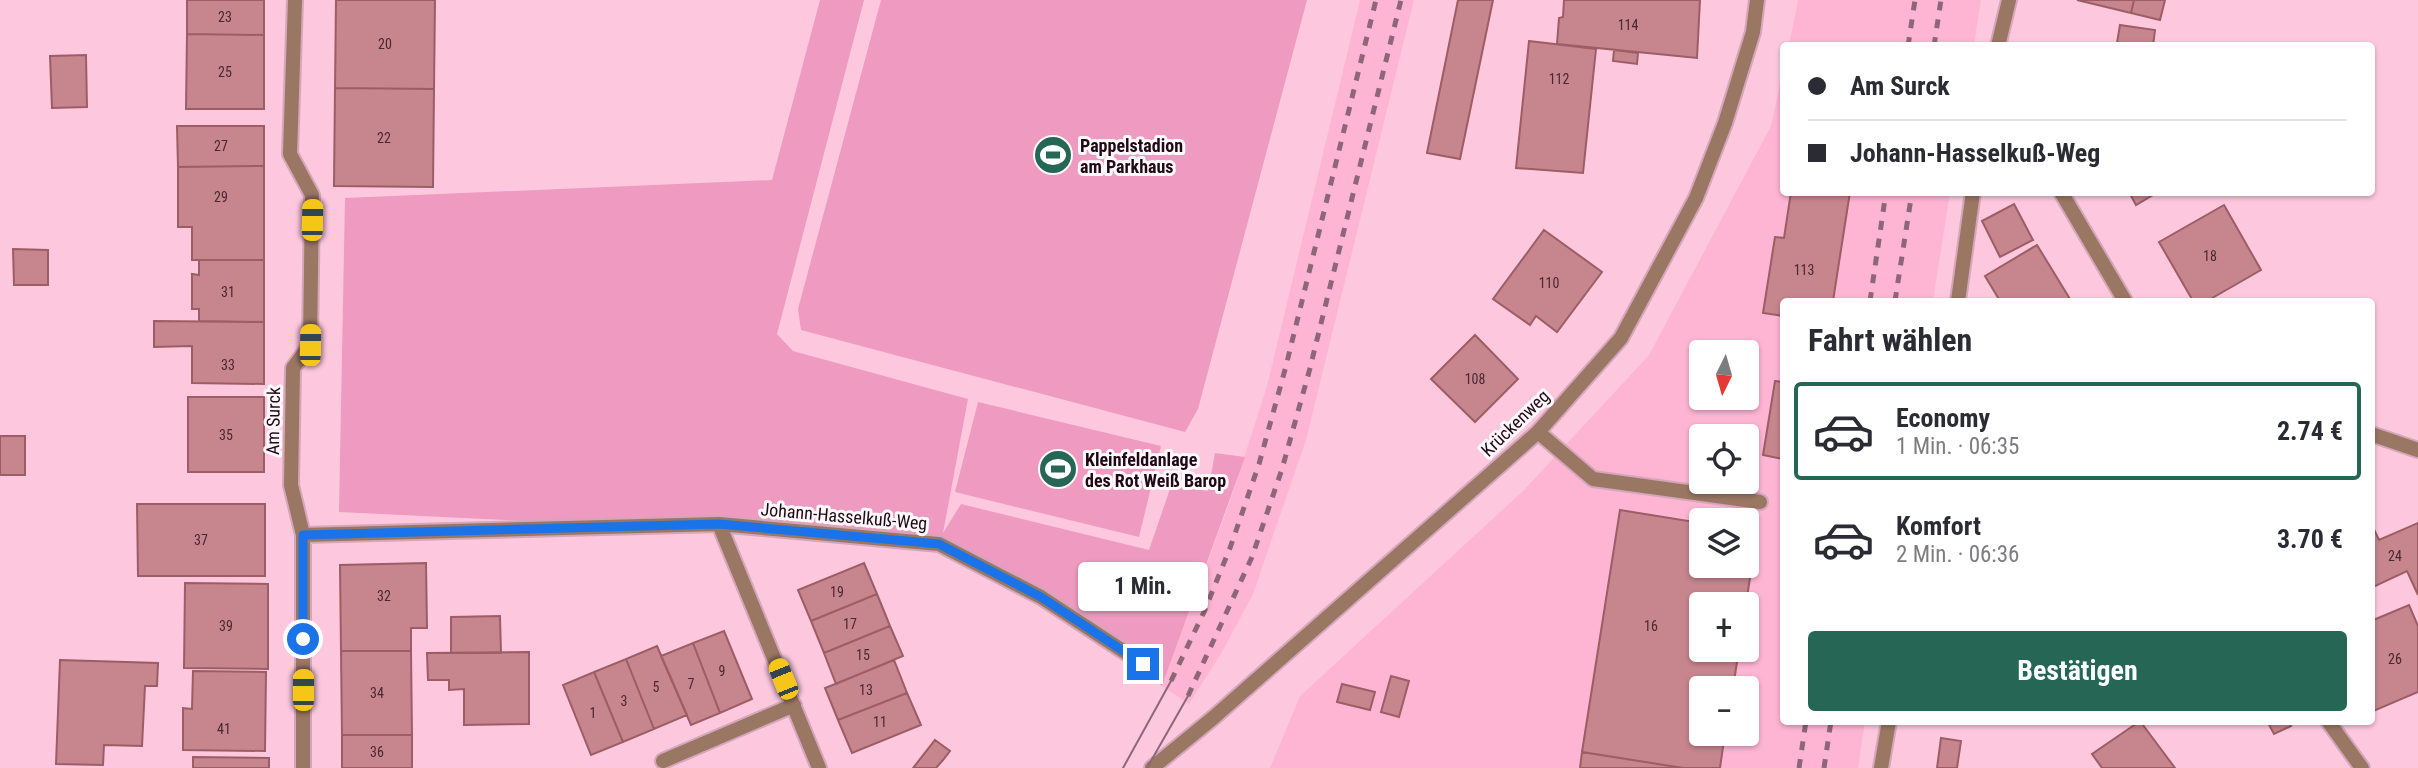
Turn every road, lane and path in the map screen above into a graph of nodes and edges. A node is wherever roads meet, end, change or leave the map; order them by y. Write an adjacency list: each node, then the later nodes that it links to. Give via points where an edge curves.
1 (295, 0): 16 (street, Am Surck, via 290,154 312,195 310,345 293,368 292,485)
2 (1757, 0): 11 (street, Krückenweg, via 1753,32 1729,110 1696,198 1620,338)
3 (2009, 0): 4 (street)
4 (2005, 15): 5 (street); 6 (street)
5 (1999, 42)
6 (2007, 42)
7 (1972, 196): 9 (street)
8 (2064, 196): 10 (street)
9 (1958, 298)
10 (2123, 298)
11 (1538, 432): 14 (street, via 1593,479); 24 (street, Krückenweg)
12 (2375, 435): 13 (street)
13 (2418, 450)
14 (1760, 502)
15 (719, 524): 16 (street, Johann-Hasselkuß-Weg); 17 (street, Johann-Hasselkuß-Weg, via 939,544 1041,597); 18 (street)
16 (303, 535): 22 (street, Am Surck)
17 (1143, 664)
18 (794, 705): 21 (street); 23 (street)
19 (1888, 725): 25 (street)
20 (2331, 725): 26 (street)
21 (663, 761)
22 (303, 768)
23 (820, 768)
24 (1152, 768)
25 (1881, 768)
26 (2362, 768)

